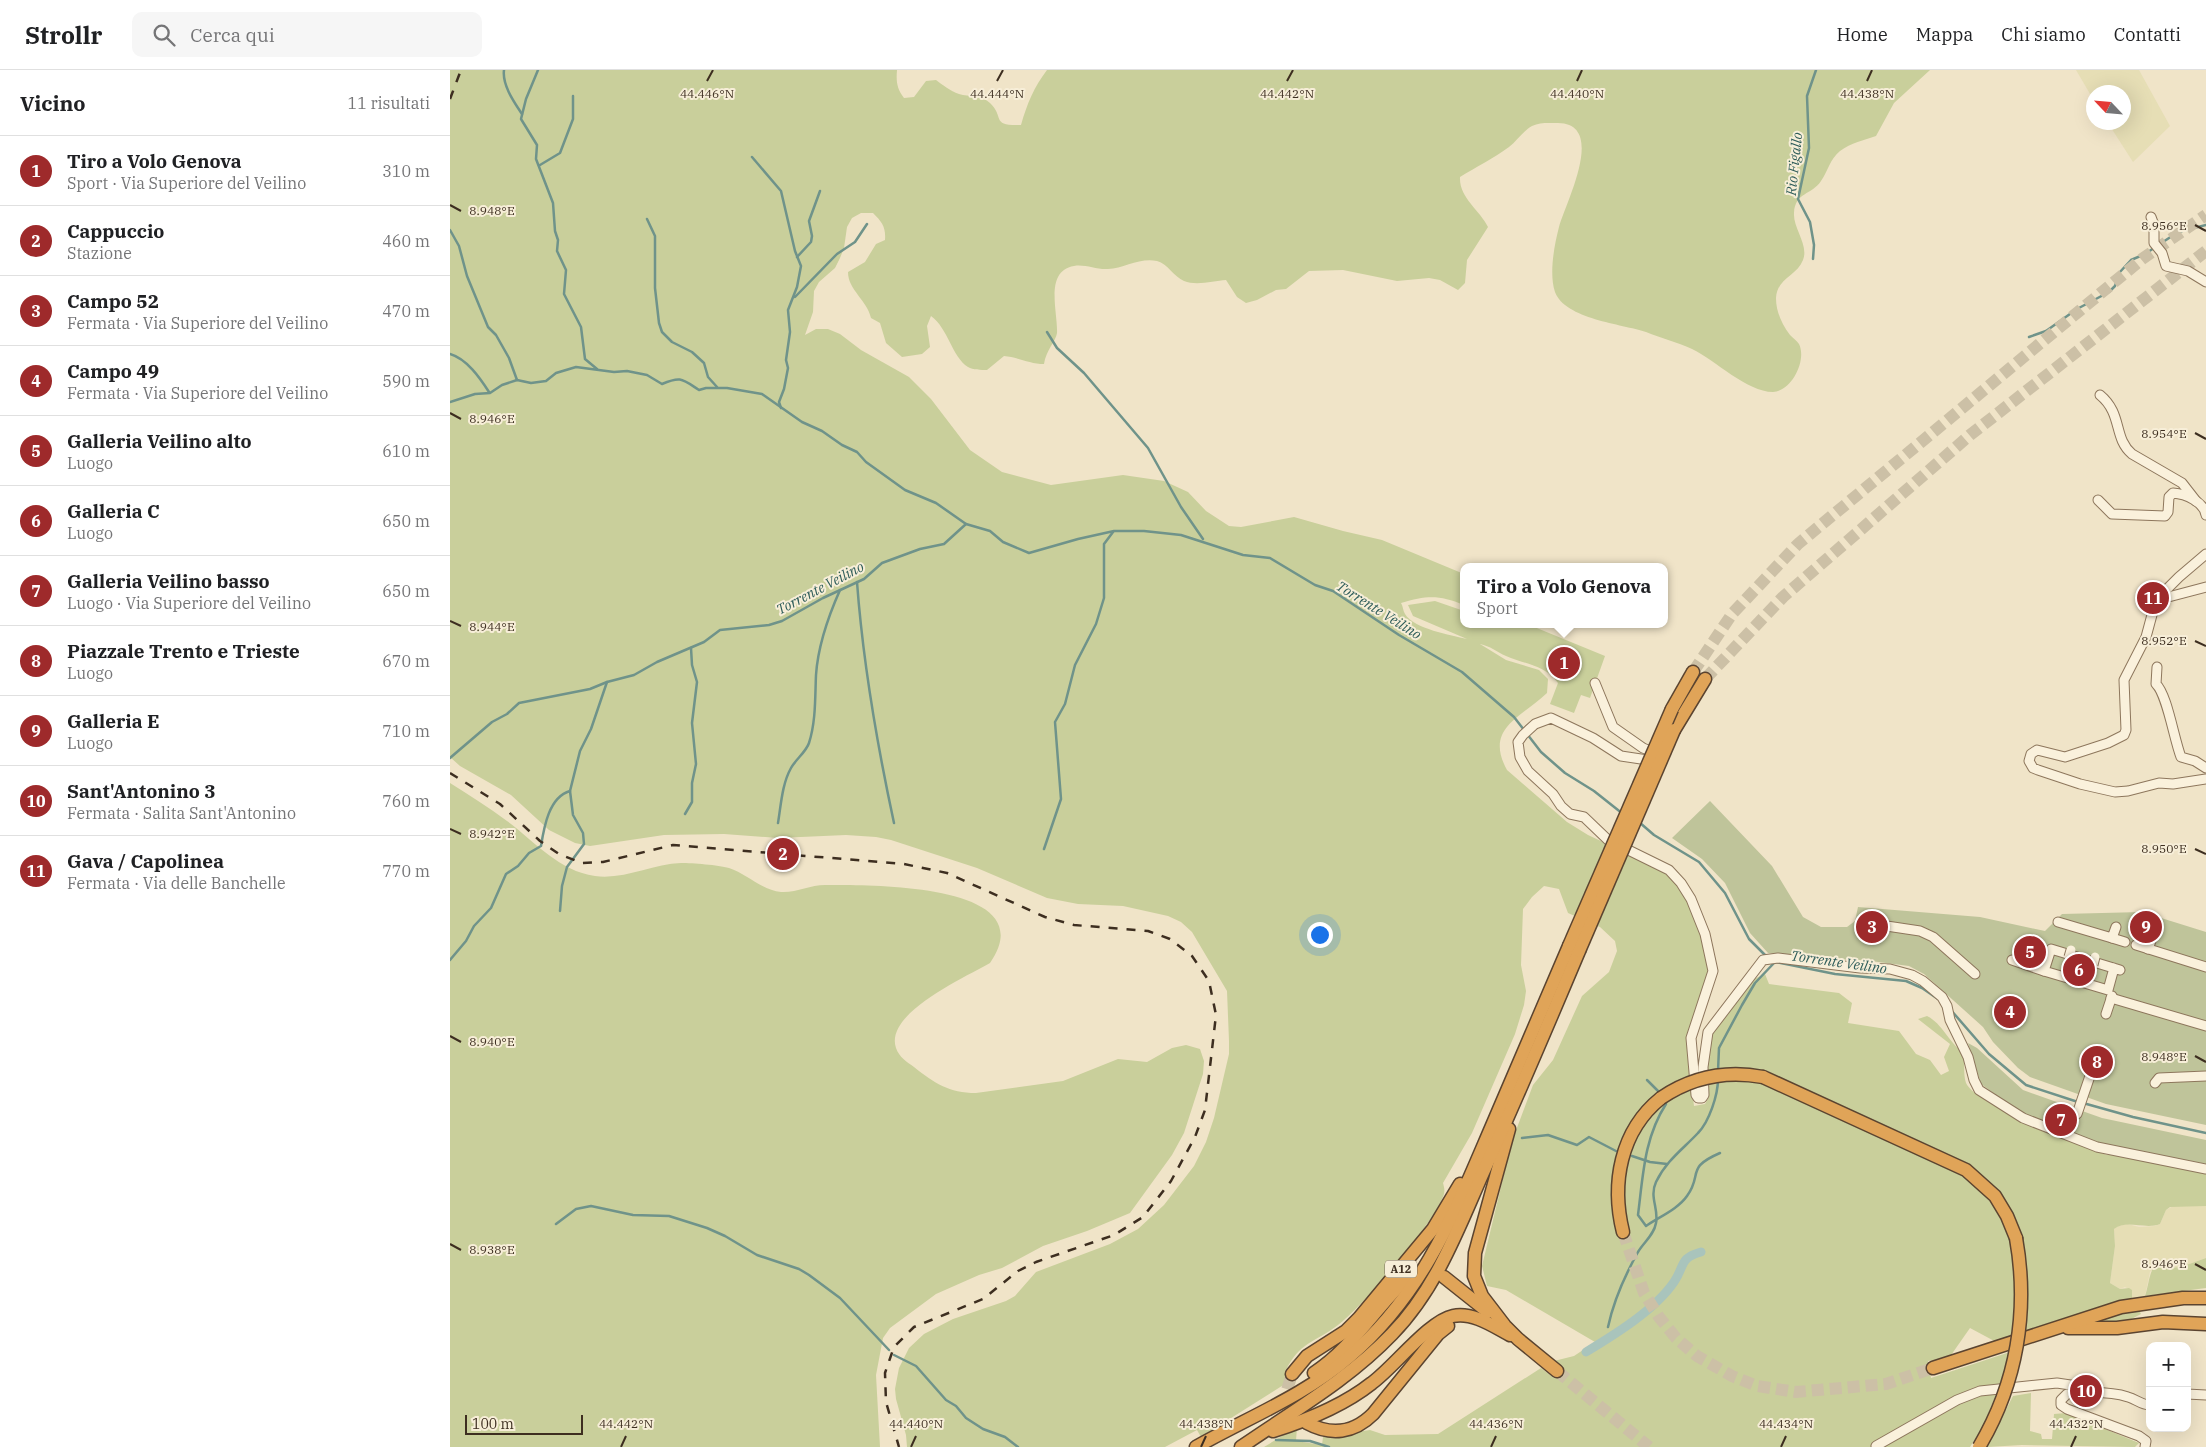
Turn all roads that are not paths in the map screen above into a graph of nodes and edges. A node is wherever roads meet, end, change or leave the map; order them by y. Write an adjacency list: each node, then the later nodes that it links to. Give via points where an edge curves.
1 (2151, 217): 2 (street, via 2154,243 2166,266 2188,271)
2 (2206, 282)
3 (2100, 395): 5 (street, via 2110,403 2125,448 2182,483)
4 (2098, 500): 5 (street, via 2112,514 2146,516 2167,515 2168,501 2173,493)
5 (2196, 501): 6 (street)
6 (2206, 513)
7 (2206, 554): 9 (street)
8 (2206, 588): 9 (street)
9 (2156, 600): 16 (street, via 2146,637 2124,680 2124,735 2064,757 2037,750 2030,758 2030,765 2080,784 2115,792 2155,783)
10 (2157, 667): 15 (street, via 2156,684 2166,704 2181,757 2195,760)
11 (1693, 672): 14 (highway)
12 (1705, 680): 14 (highway)
13 (1595, 683): 38 (street, via 1613,727 1643,748 1666,757 1666,763 1621,756 1551,718 1538,722 1523,735 1518,747 1528,771 1570,814 1588,819 1608,840 1669,870 1690,899 1705,934 1713,971 1691,1038 1698,1098 1704,1095 1703,1068 1708,1032 1763,960 1778,958 1890,969 1912,975 1942,997 1968,1057 1976,1086 2023,1118 2097,1147)
14 (1677, 711): 24 (highway, bridge, via 1665,748)
15 (2206, 768)
16 (2206, 779)
17 (2058, 922): 20 (street)
18 (1874, 927): 29 (street, via 1880,924 1924,932)
19 (2116, 927): 20 (street)
20 (2112, 938): 22 (street)
21 (2152, 938): 25 (street)
22 (2125, 942)
23 (2136, 945): 25 (street)
24 (1574, 949): 35 (highway); 37 (highway)
25 (2148, 949): 27 (street)
26 (2012, 960): 28 (street)
27 (2206, 967)
28 (2044, 971): 28 (street, via 2108,990 2119,971 2051,949)
29 (1975, 974)
30 (2106, 1014): 31 (street, via 2112,997)
31 (2206, 1026)
32 (2092, 1070): 36 (street)
33 (2206, 1076): 34 (street, via 2159,1078)
34 (2155, 1083)
35 (1517, 1097): 47 (highway, via 1474,1268 1482,1296); 58 (highway, via 1440,1270 1416,1305 1394,1333 1362,1364)
36 (2077, 1114)
37 (1485, 1141): 52 (highway, A12, via 1433,1229 1408,1261 1360,1318 1302,1360); 59 (highway, via 1437,1249 1417,1282 1384,1324 1322,1378)
38 (2206, 1169)
39 (1623, 1232): 63 (highway, bridge, via 1617,1202 1618,1182 1621,1161 1638,1122 1661,1098 1689,1082 1710,1076 1763,1077 1966,1170 1995,1196 2008,1216 2016,1238 2021,1270 2022,1303 2016,1353 2001,1403)
40 (1444, 1277): 47 (highway)
41 (1405, 1280): 59 (highway, via 1324,1367)
42 (2206, 1290): 43 (highway)
43 (2183, 1298): 44 (highway); 48 (highway, via 2121,1307)
44 (2206, 1298)
45 (2206, 1324): 48 (highway, via 2163,1322 2117,1328)
46 (1490, 1325): 49 (highway); 57 (highway, via 1463,1322 1442,1330 1362,1424 1336,1432); 58 (highway, via 1465,1315 1447,1318 1427,1332 1386,1372 1353,1396 1297,1423)
47 (1505, 1326): 49 (highway)
48 (2055, 1328): 50 (highway)
49 (1518, 1339): 51 (highway)
50 (1933, 1368)
51 (1557, 1371)
52 (1292, 1374)
53 (2100, 1393): 56 (street, via 2129,1397); 60 (street, via 2097,1389 2057,1383 1980,1391 1957,1400); 64 (street, via 2068,1394 2061,1400 2067,1409 2139,1436 2146,1441)
54 (2191, 1394): 55 (street)
55 (2206, 1395)
56 (2146, 1404)
57 (1307, 1423)
58 (1257, 1436): 62 (highway)
59 (1211, 1439): 61 (highway)
60 (1876, 1446)
61 (1196, 1447)
62 (1241, 1447)
63 (1979, 1447)
64 (2146, 1447)

